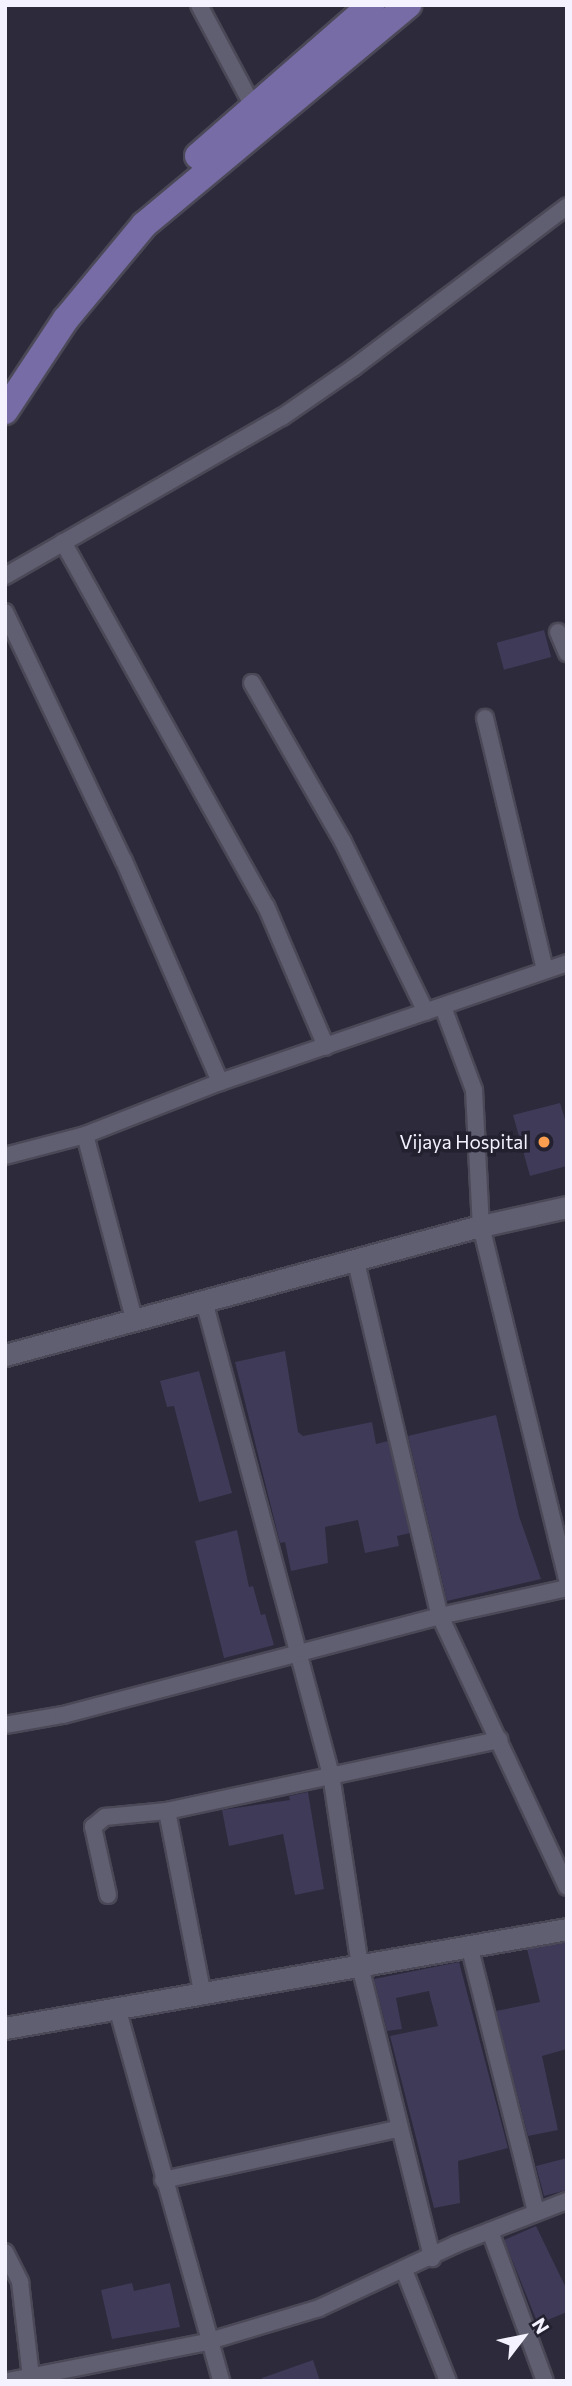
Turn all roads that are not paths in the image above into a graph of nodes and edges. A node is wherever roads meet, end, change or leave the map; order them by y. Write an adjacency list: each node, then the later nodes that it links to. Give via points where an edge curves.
1 (199, 5): 4 (street)
2 (371, 5): 4 (main road)
3 (408, 5): 6 (main road)
4 (253, 106): 6 (main road)
5 (567, 206): 9 (street, via 353,369 282,416)
6 (123, 237): 7 (main road, via 67,289); 8 (main road)
7 (5, 379)
8 (5, 411)
9 (63, 542): 10 (street); 20 (street, via 266,906)
10 (5, 576)
11 (5, 612): 21 (street, via 124,861)
12 (558, 632): 13 (street)
13 (567, 653)
14 (252, 683): 19 (street, via 343,842)
15 (485, 718): 17 (street)
16 (567, 963): 17 (street)
17 (545, 970): 18 (street)
18 (443, 1007): 19 (street); 25 (street, via 474,1090)
19 (426, 1012): 20 (street)
20 (326, 1046): 21 (street)
21 (220, 1082): 22 (street)
22 (85, 1135): 23 (street); 28 (street)
23 (5, 1156)
24 (567, 1207): 25 (street)
25 (481, 1226): 26 (street); 30 (street)
26 (356, 1262): 27 (street); 32 (street)
27 (204, 1301): 28 (street); 33 (street)
28 (134, 1319): 29 (street)
29 (5, 1355)
30 (567, 1579)
31 (567, 1588): 32 (street)
32 (440, 1616): 33 (street); 35 (street)
33 (298, 1654): 34 (street); 36 (street)
34 (5, 1726)
35 (499, 1740): 36 (street); 38 (street)
36 (331, 1774): 37 (street); 42 (street)
37 (166, 1811): 39 (street, via 105,1817 93,1827); 43 (street)
38 (567, 1887)
39 (108, 1895)
40 (567, 1929): 41 (street)
41 (469, 1945): 42 (street); 49 (street)
42 (360, 1966): 43 (street); 46 (street)
43 (202, 1996): 44 (street)
44 (118, 2011): 45 (street); 47 (street)
45 (5, 2028)
46 (397, 2129): 47 (street); 52 (street)
47 (163, 2180): 54 (street)
48 (567, 2201): 49 (street)
49 (536, 2211): 50 (street)
50 (490, 2231): 52 (street); 60 (street)
51 (5, 2252): 56 (street, via 20,2282)
52 (432, 2258): 53 (street)
53 (404, 2270): 54 (street, via 319,2308); 59 (street)
54 (206, 2342): 55 (street); 58 (street)
55 (75, 2375): 56 (street)
56 (31, 2377): 57 (street)
57 (8, 2381)
58 (220, 2381)
59 (448, 2381)
60 (545, 2381)

